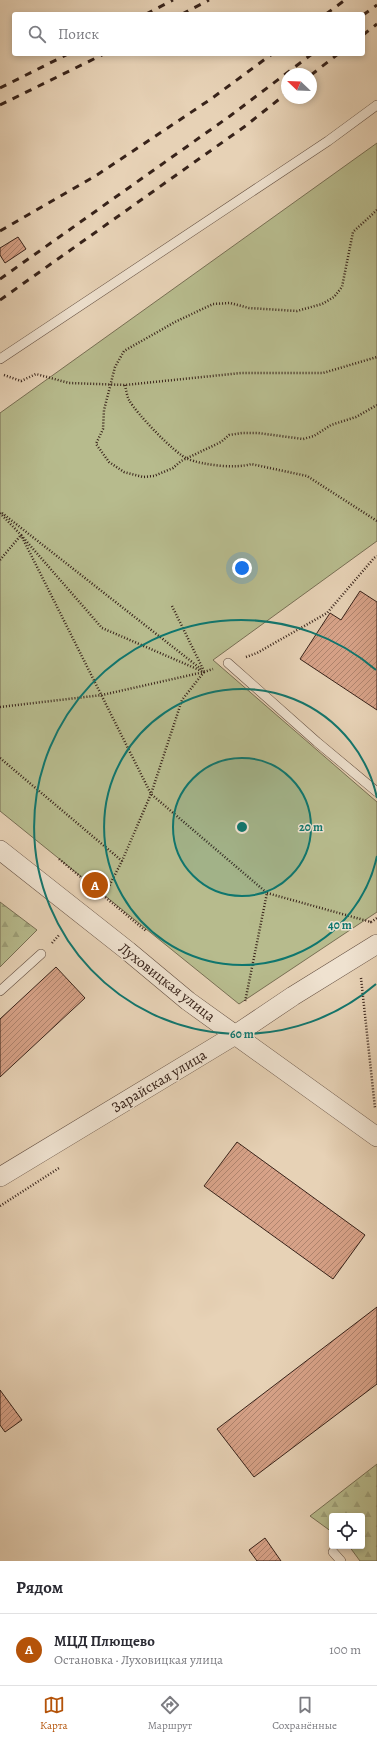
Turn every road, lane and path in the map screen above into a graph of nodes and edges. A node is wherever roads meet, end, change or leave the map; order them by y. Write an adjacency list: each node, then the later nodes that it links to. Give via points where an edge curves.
1 (377, 105): 4 (lane, via 328,141)
2 (377, 210): 6 (path, via 353,232 342,287 334,297 322,304 297,311 249,308 230,303 213,304 124,351 115,367)
3 (377, 357): 7 (path, via 323,374 241,373)
4 (0, 358)
5 (0, 373): 6 (path, via 21,381 36,374 69,384)
6 (110, 385): 7 (path); 9 (path, via 103,429 96,444 110,462 124,472 143,477 162,473)
7 (125, 385): 9 (path, via 129,399 139,413 170,446)
8 (377, 405): 9 (path, via 314,436 303,439 242,433 229,435 221,442)
9 (187, 459): 11 (path, via 229,466 251,464 307,476)
10 (0, 513): 12 (path); 17 (path)
11 (377, 521)
12 (21, 535): 14 (path); 17 (path, via 102,628); 18 (path)
13 (377, 556): 16 (path, via 327,613 257,654)
14 (0, 560)
15 (172, 606): 17 (path)
16 (228, 663): 17 (path); 21 (lane)
17 (204, 672): 18 (path); 22 (path, via 182,700)
18 (102, 695): 19 (path); 22 (path)
19 (0, 707)
20 (0, 758): 25 (path)
21 (377, 792)
22 (151, 794): 25 (path); 26 (path)
23 (0, 850): 37 (street, Луховицкая улица, via 188,1001)
24 (59, 859): 27 (path)
25 (122, 861): 27 (path)
26 (267, 894): 29 (path); 36 (path, via 244,1007)
27 (104, 896): 31 (path)
28 (377, 918): 29 (path)
29 (371, 922): 30 (path)
30 (364, 926)
31 (146, 931)
32 (377, 944): 37 (street, Зарайская улица)
33 (41, 954): 35 (lane)
34 (361, 974): 38 (path)
35 (0, 991)
36 (250, 1002)
37 (235, 1035): 39 (street, Луховицкая улица); 40 (street, Зарайская улица)
38 (375, 1115)
39 (377, 1137)
40 (0, 1177)
41 (333, 1552): 42 (lane)
42 (340, 1561)

